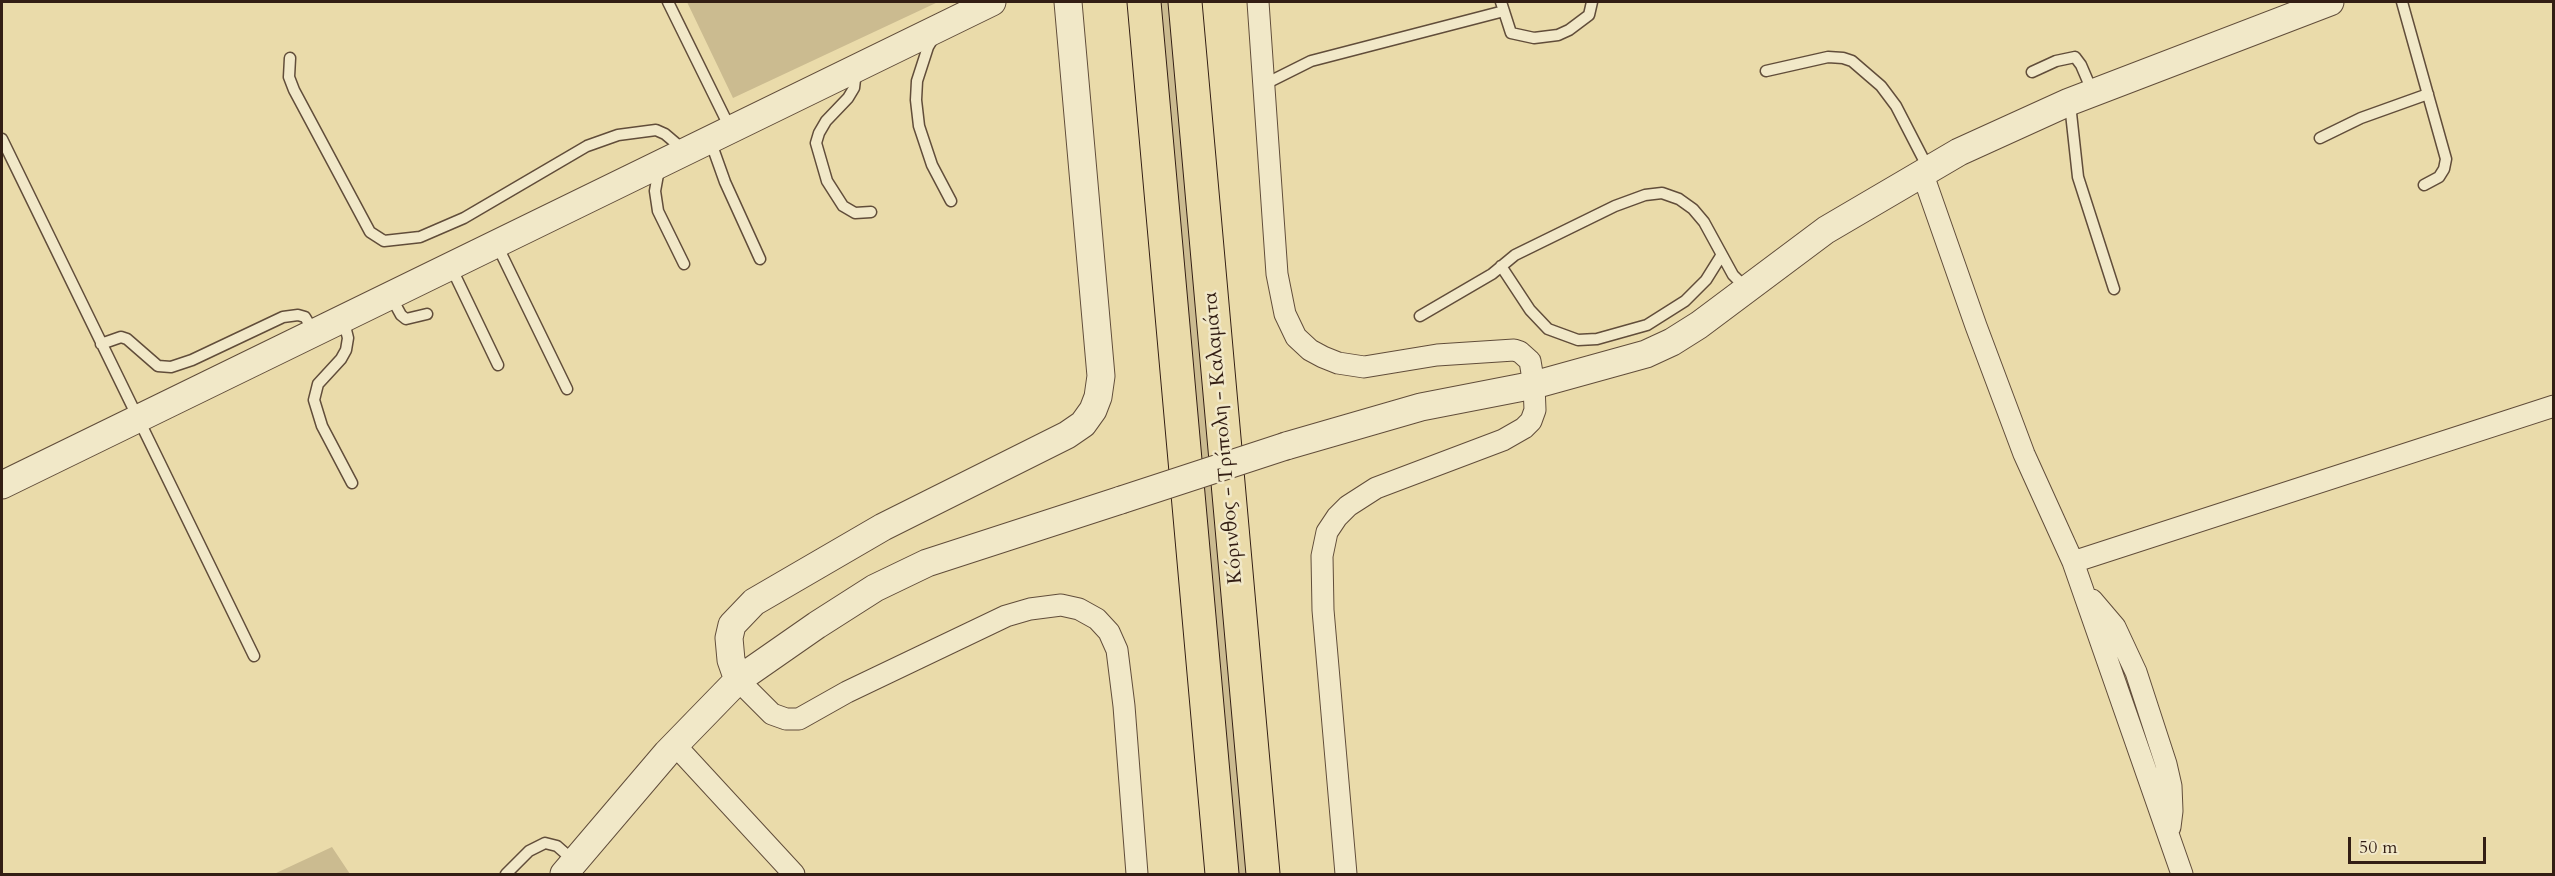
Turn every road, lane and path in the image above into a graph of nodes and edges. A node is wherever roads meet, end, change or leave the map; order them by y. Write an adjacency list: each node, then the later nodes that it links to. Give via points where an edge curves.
1 (668, 2): 19 (lane)
2 (992, 2): 11 (street)
3 (1068, 2): 51 (street, via 1101,376 1093,410 1083,424 1067,435 883,526 754,602 732,625 729,638)
4 (1144, 2): 57 (highway, Κόρινθος - Τρίπολη - Καλαμάτα)
5 (1185, 2): 58 (highway, Κόρινθος - Τρίπολη - Καλαμάτα)
6 (1258, 2): 16 (street)
7 (1592, 2): 10 (lane, via 1589,15 1580,24 1546,38 1511,33)
8 (2330, 2): 18 (street)
9 (2402, 2): 17 (lane)
10 (1503, 6): 16 (lane, via 1311,61)
11 (940, 26): 13 (street); 26 (lane, via 928,47 917,81 916,100 919,126 932,165)
12 (290, 58): 22 (lane, via 289,77 294,90 370,232 384,241 420,237 464,218 587,146 618,135 656,130)
13 (857, 67): 19 (street); 27 (lane, via 848,98 826,122 816,142 822,168 843,206 855,213)
14 (1766, 71): 24 (lane, via 1828,57 1852,61 1881,86 1896,106)
15 (2032, 72): 18 (lane, via 2075,57 2081,65)
16 (1265, 84): 43 (street, via 1277,274 1285,314 1296,337 1323,357 1364,367 1437,355 1514,350 1530,361)
17 (2428, 94): 20 (lane, via 2361,118); 25 (lane, via 2446,159 2439,177)
18 (2081, 98): 24 (street, via 2013,126); 35 (lane, via 2078,177)
19 (720, 134): 22 (street); 30 (lane, via 725,182)
20 (2320, 138)
21 (2, 139): 41 (lane)
22 (685, 151): 23 (street)
23 (660, 163): 28 (street); 31 (lane, via 656,201)
24 (1925, 170): 34 (street, via 1827,230); 49 (street, via 2015,432)
25 (2424, 185)
26 (951, 201)
27 (871, 212)
28 (496, 243): 32 (street); 44 (lane)
29 (1721, 256): 33 (lane, via 1693,209 1662,192 1615,206 1515,255); 33 (lane, via 1706,280 1685,301 1647,325 1597,339 1578,340 1560,336 1543,324); 34 (lane)
30 (760, 259)
31 (684, 264)
32 (450, 266): 36 (street); 42 (lane)
33 (1501, 266): 38 (lane)
34 (1747, 288): 43 (street, via 1699,325 1646,354)
35 (2114, 289)
36 (390, 295): 37 (lane, via 406,319); 39 (street)
37 (427, 314)
38 (1420, 316)
39 (343, 318): 40 (street); 47 (lane, via 348,338 346,350 323,376 314,400 322,426)
40 (315, 332): 41 (lane, via 305,317 283,317 171,367 158,366 121,337); 46 (street)
41 (101, 344): 46 (lane)
42 (498, 364)
43 (1534, 385): 51 (street, bridge, via 1421,407 1286,446 927,563 847,605); 59 (street, via 1535,410 1524,428 1503,440 1376,488 1348,506 1327,532 1322,592)
44 (567, 389)
45 (2553, 406): 49 (street)
46 (137, 419): 48 (street); 50 (lane)
47 (352, 483)
48 (2, 485)
49 (2073, 562): 60 (street)
50 (254, 656)
51 (738, 680): 52 (street); 56 (street, via 772,714 786,720 799,719 1006,616 1061,605 1079,609 1097,619 1109,632 1117,650)
52 (675, 745): 53 (street); 55 (street)
53 (569, 868): 54 (lane, via 557,846 544,843 529,851)
54 (506, 874)
55 (794, 874)
56 (1137, 874)
57 (1222, 874)
58 (1263, 874)
59 (1346, 874)
60 (2182, 874)

